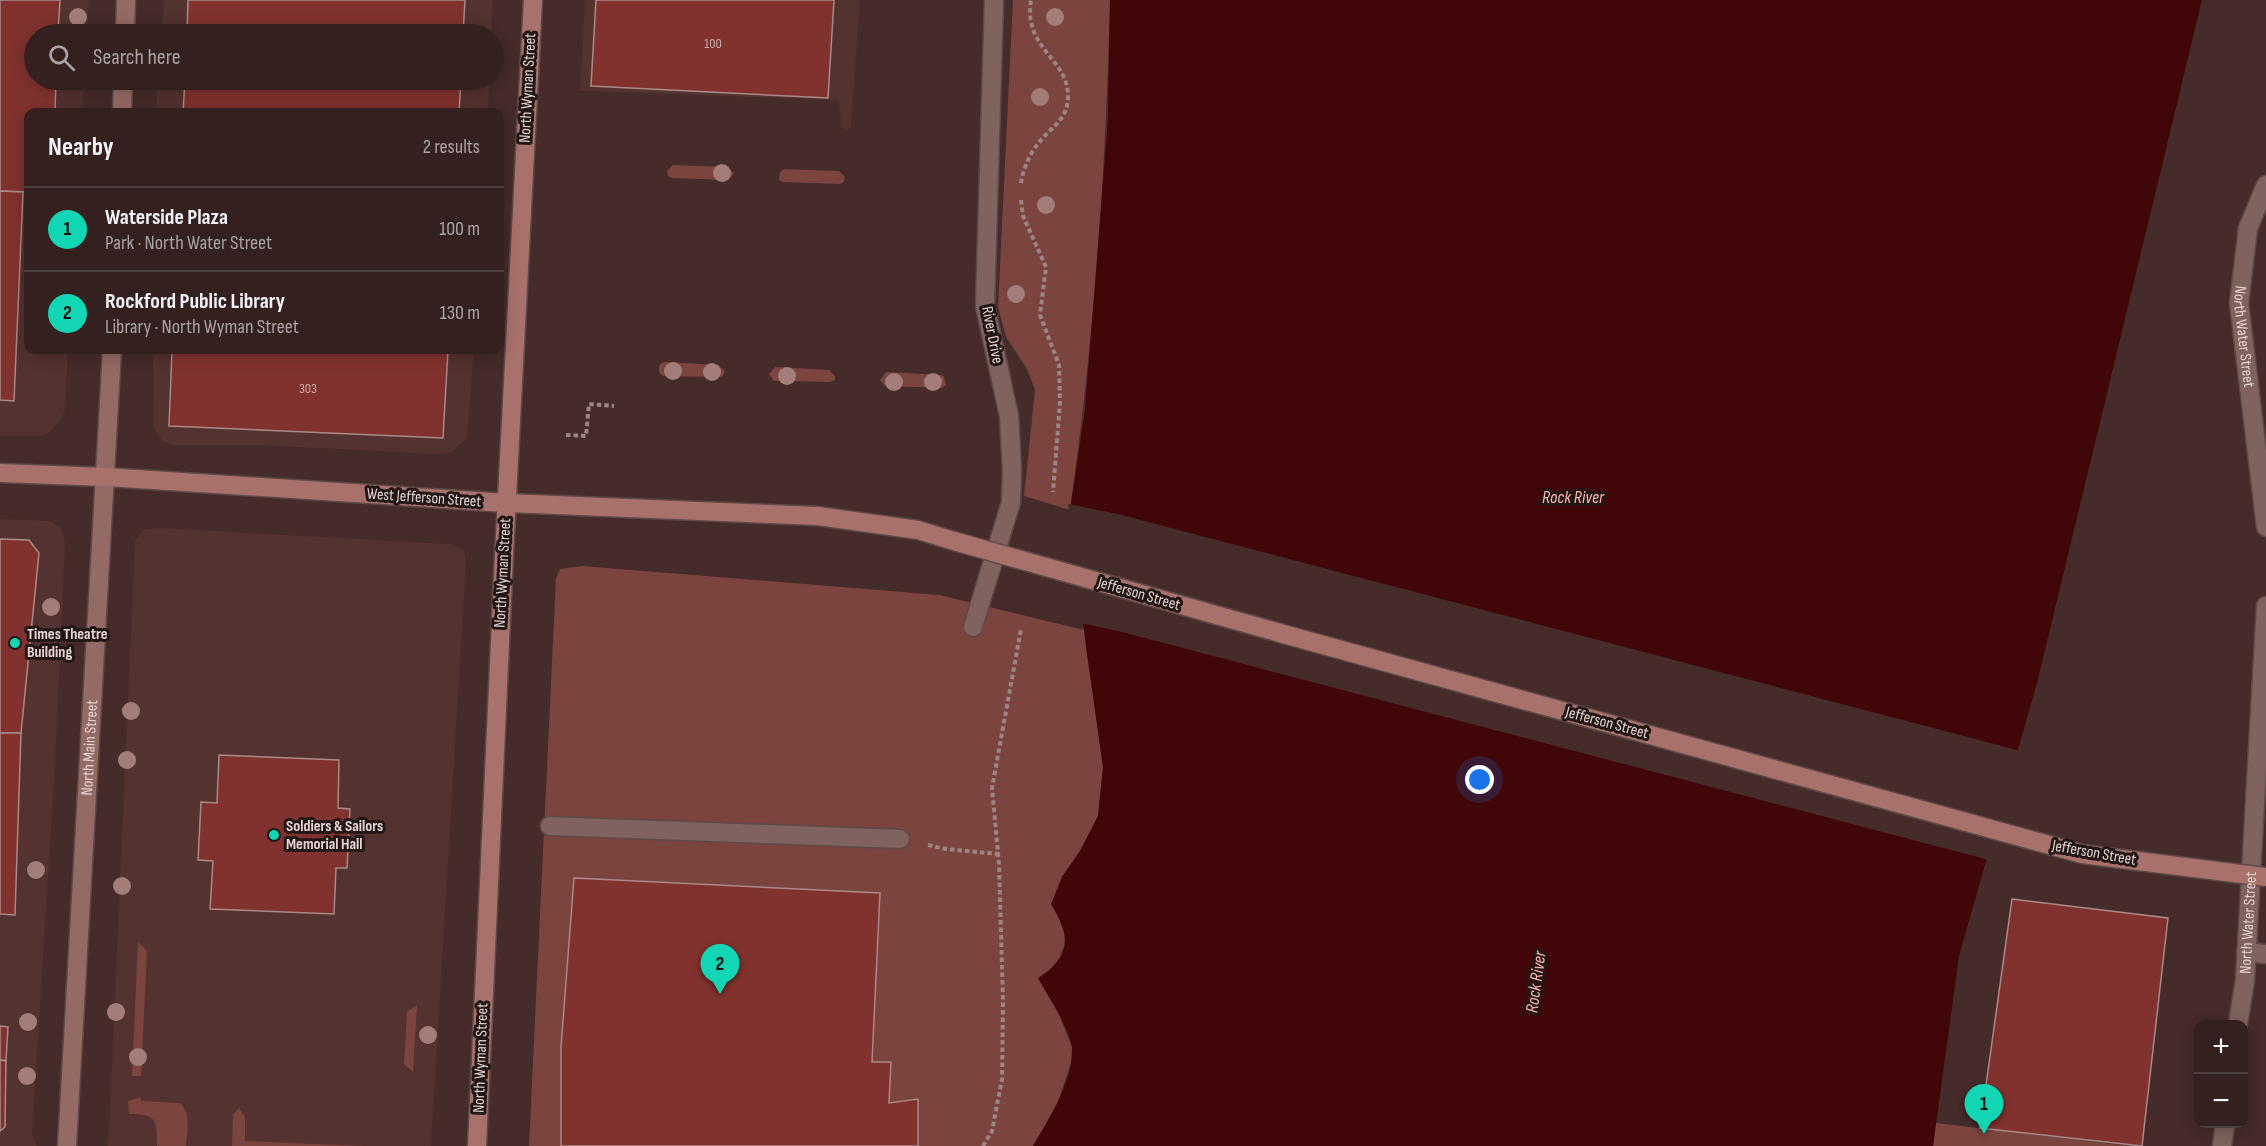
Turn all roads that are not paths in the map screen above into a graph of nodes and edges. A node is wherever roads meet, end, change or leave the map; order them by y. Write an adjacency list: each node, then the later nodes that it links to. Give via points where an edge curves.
1 (126, 0): 4 (street)
2 (533, 0): 11 (main road, North Wyman Street)
3 (994, 0): 15 (street, River Drive, via 985,306 1009,416 1011,502)
4 (125, 24)
5 (123, 90): 6 (street)
6 (122, 108)
7 (2266, 185): 12 (street, North Water Street, via 2248,228 2239,303)
8 (112, 354): 10 (street, North Main Street)
9 (0, 473): 10 (main road, West Jefferson Street)
10 (106, 477): 11 (main road, West Jefferson Street); 23 (street, North Main Street)
11 (507, 503): 13 (main road, West Jefferson Street, via 818,516 918,530); 24 (main road, North Wyman Street)
12 (2266, 527)
13 (954, 541): 18 (main road, Jefferson Street, bridge, via 2082,854)
14 (2266, 606): 19 (street, North Water Street)
15 (973, 627)
16 (550, 826): 17 (street)
17 (900, 839)
18 (2266, 877)
19 (2246, 952): 20 (street); 21 (street, North Water Street)
20 (2266, 954)
21 (2239, 1020)
22 (2224, 1128): 25 (street)
23 (67, 1146)
24 (477, 1146)
25 (2222, 1146)

